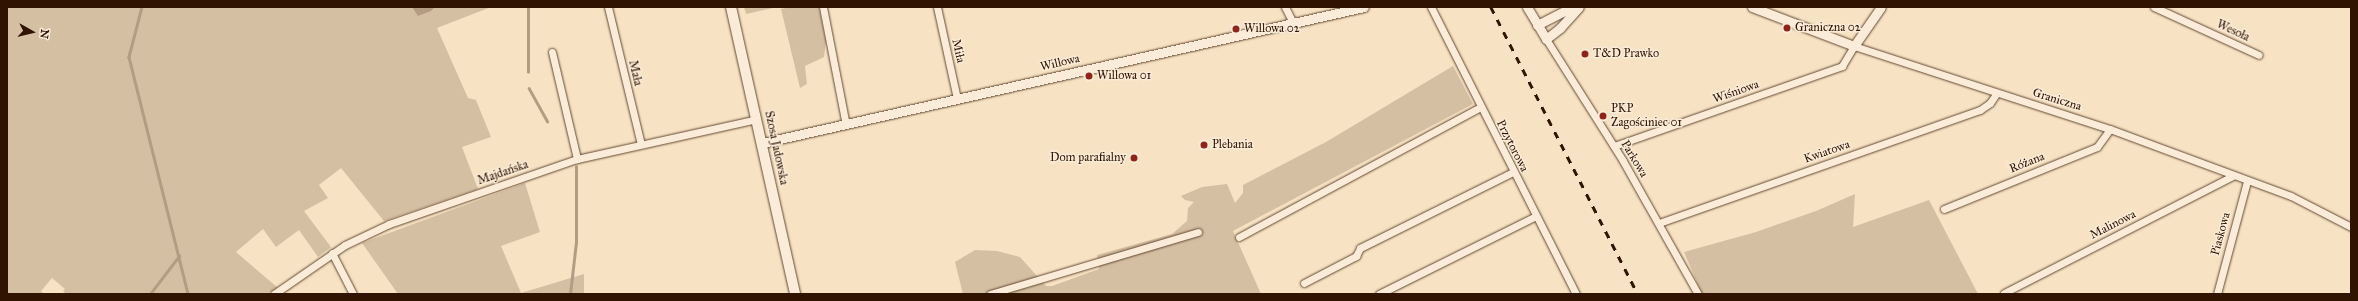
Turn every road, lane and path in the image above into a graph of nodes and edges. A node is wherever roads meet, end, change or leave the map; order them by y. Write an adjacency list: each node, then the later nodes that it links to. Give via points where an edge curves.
1 (608, 7): 27 (street, Mała)
2 (731, 7): 23 (main road, Szosa Jadowska)
3 (823, 7): 24 (street)
4 (937, 7): 21 (street, Miła)
5 (1285, 7): 14 (street)
6 (1364, 7): 14 (street, Willowa)
7 (1431, 7): 22 (street, Przytorowa)
8 (1527, 7): 15 (street)
9 (1572, 7): 15 (street)
10 (1579, 7): 16 (street, via 1560,28)
11 (1752, 7): 17 (street, Graniczna)
12 (1881, 7): 17 (street)
13 (2154, 7): 19 (street, Wesoła)
14 (1293, 23): 21 (street, Willowa)
15 (1537, 25): 16 (street)
16 (1546, 38): 28 (street, Parkowa)
17 (1854, 46): 20 (street, Graniczna); 28 (street, Wiśniowa, via 1842,66)
18 (552, 52): 29 (street)
19 (2259, 55)
20 (1996, 94): 25 (street, Graniczna); 35 (street, Kwiatowa, via 1990,103 1980,110)
21 (957, 99): 24 (street, Willowa)
22 (1480, 107): 30 (street, Przytorowa); 38 (street)
23 (757, 119): 26 (main road, Szosa Jadowska); 27 (street, Majdańska)
24 (846, 125): 26 (street, Willowa)
25 (2110, 129): 31 (street, Graniczna); 33 (street, Różana, via 2097,147)
26 (762, 143): 43 (main road, Szosa Jadowska)
27 (641, 144): 29 (street, Majdańska)
28 (1614, 146): 35 (street, Parkowa)
29 (577, 159): 39 (street, Majdańska, via 390,224)
30 (1513, 172): 34 (street, Przytorowa); 40 (street, via 1360,248 1356,256)
31 (2233, 176): 32 (street, Graniczna); 48 (street, Malinowa)
32 (2247, 181): 36 (street, Graniczna, via 2291,196); 49 (street, Piaskowa)
33 (1944, 209)
34 (1536, 216): 45 (street); 46 (street, Przytorowa)
35 (1659, 223): 47 (street, Parkowa)
36 (2351, 227)
37 (1198, 232): 44 (street)
38 (1239, 238)
39 (332, 253): 41 (street, Majdańska); 42 (street)
40 (1304, 283)
41 (274, 294)
42 (353, 294)
43 (795, 294)
44 (990, 294)
45 (1379, 294)
46 (1576, 294)
47 (1698, 294)
48 (2004, 294)
49 (2217, 294)

